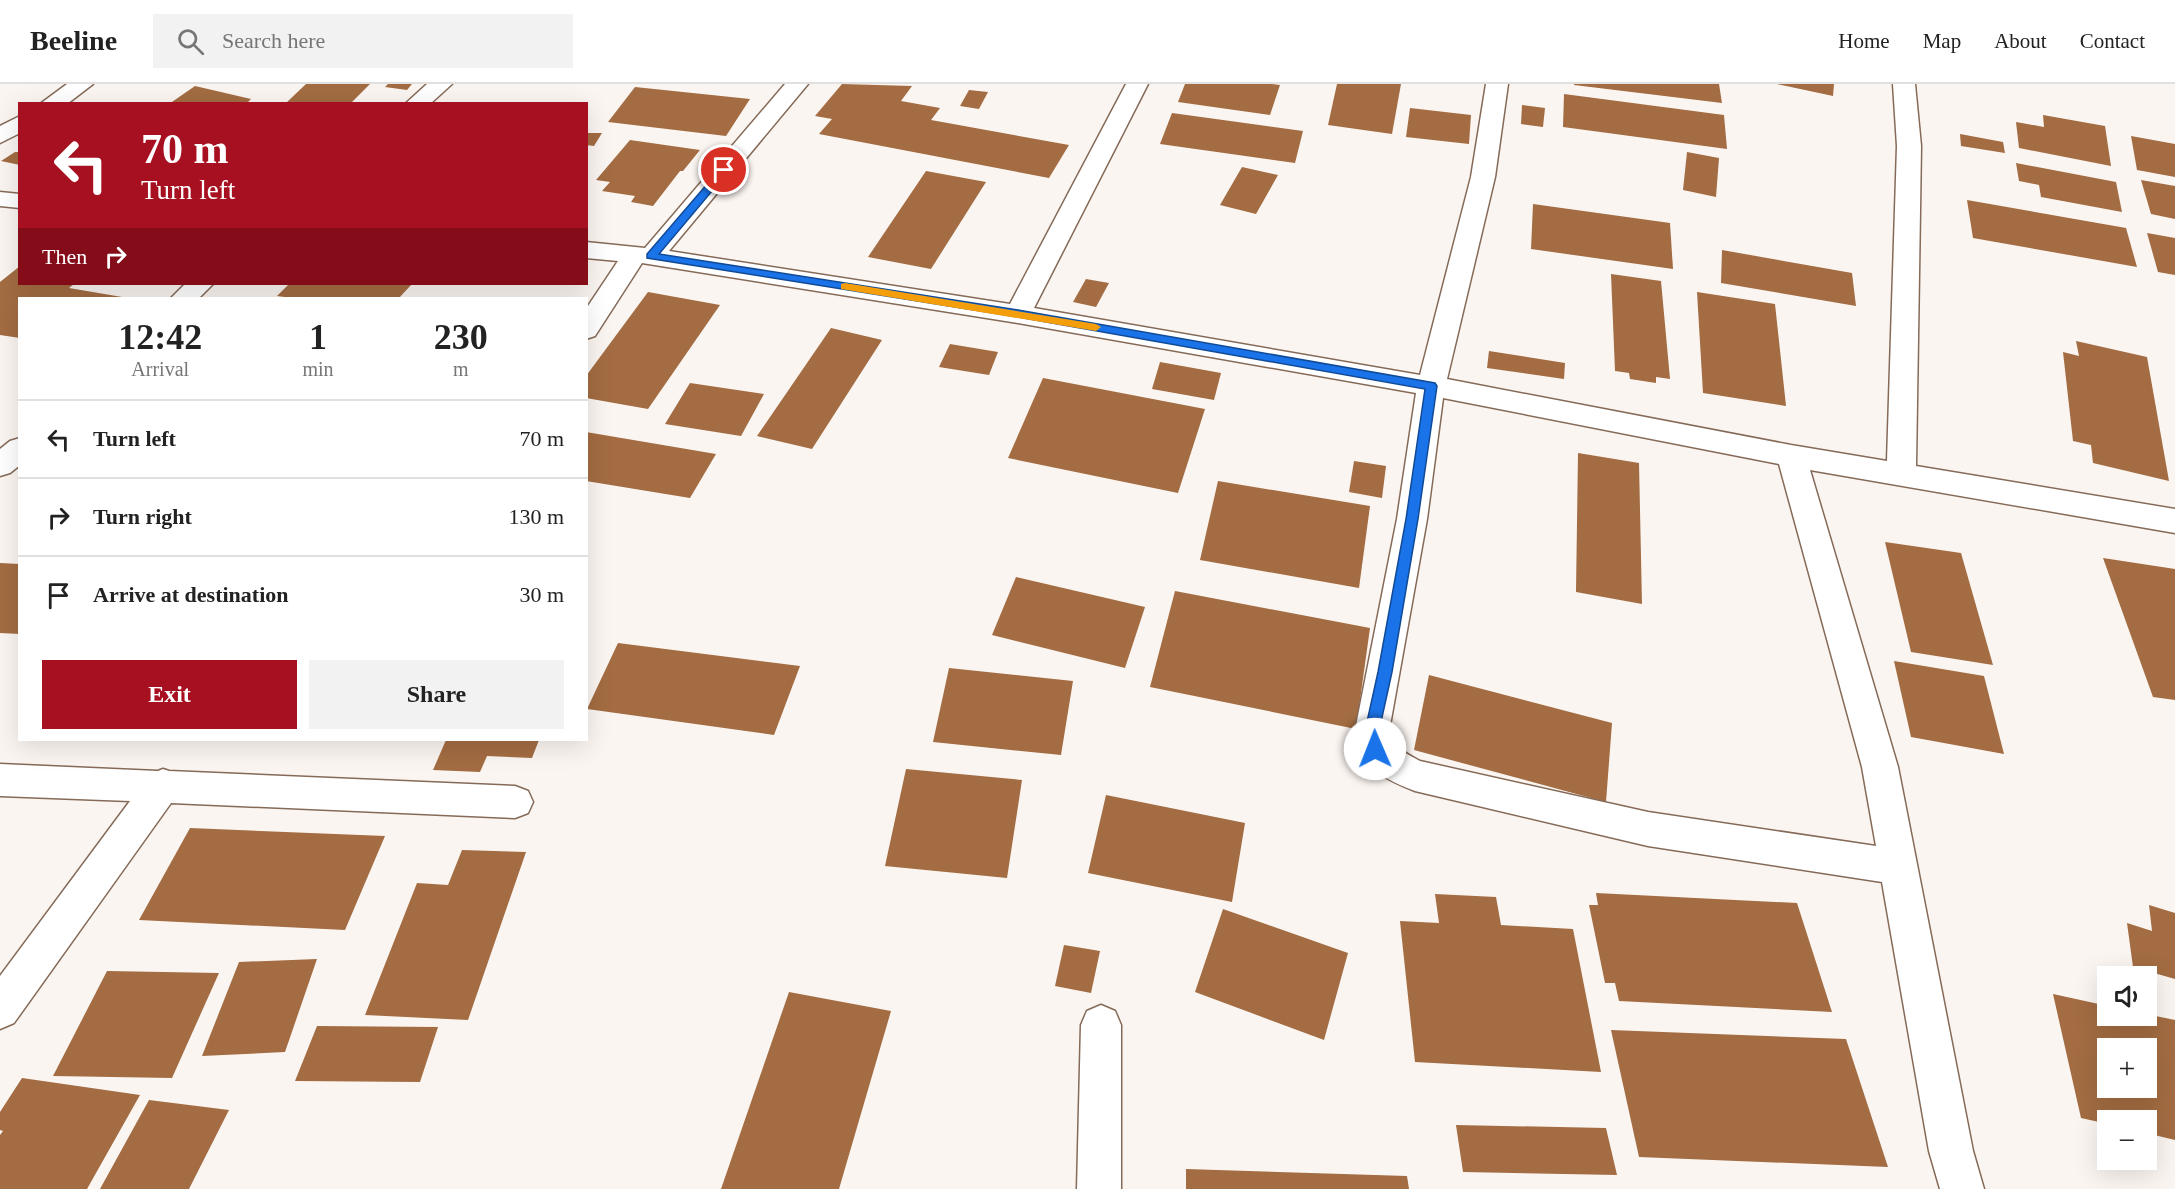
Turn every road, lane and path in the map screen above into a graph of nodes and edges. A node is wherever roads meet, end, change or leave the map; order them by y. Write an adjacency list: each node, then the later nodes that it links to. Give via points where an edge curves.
1 (82, 84): 7 (street)
2 (441, 84): 8 (street)
3 (797, 84): 14 (street)
4 (1137, 84): 17 (street)
5 (1497, 84): 19 (street, via 1483,177)
6 (1904, 84): 23 (street, via 1909,146)
7 (54, 102)
8 (418, 102)
9 (18, 124): 10 (street)
10 (0, 136)
11 (0, 199): 12 (street)
12 (18, 201)
13 (588, 250): 14 (street)
14 (643, 255): 17 (street); 18 (street)
15 (199, 285): 16 (street)
16 (185, 297)
17 (1018, 314): 19 (street)
18 (588, 327)
19 (1431, 386): 21 (street); 28 (street, via 1412,519 1372,731 1375,749 1388,762 1414,774 1620,824)
20 (18, 450): 22 (street)
21 (1791, 456): 23 (street); 28 (street, via 1880,767)
22 (0, 465)
23 (1901, 475): 24 (street)
24 (2175, 520)
25 (0, 780): 26 (street)
26 (163, 785): 27 (street); 29 (street)
27 (515, 801)
28 (1899, 867): 32 (street, via 1951,1151)
29 (0, 1009)
30 (1101, 1025): 31 (street)
31 (1099, 1189)
32 (1962, 1189)

